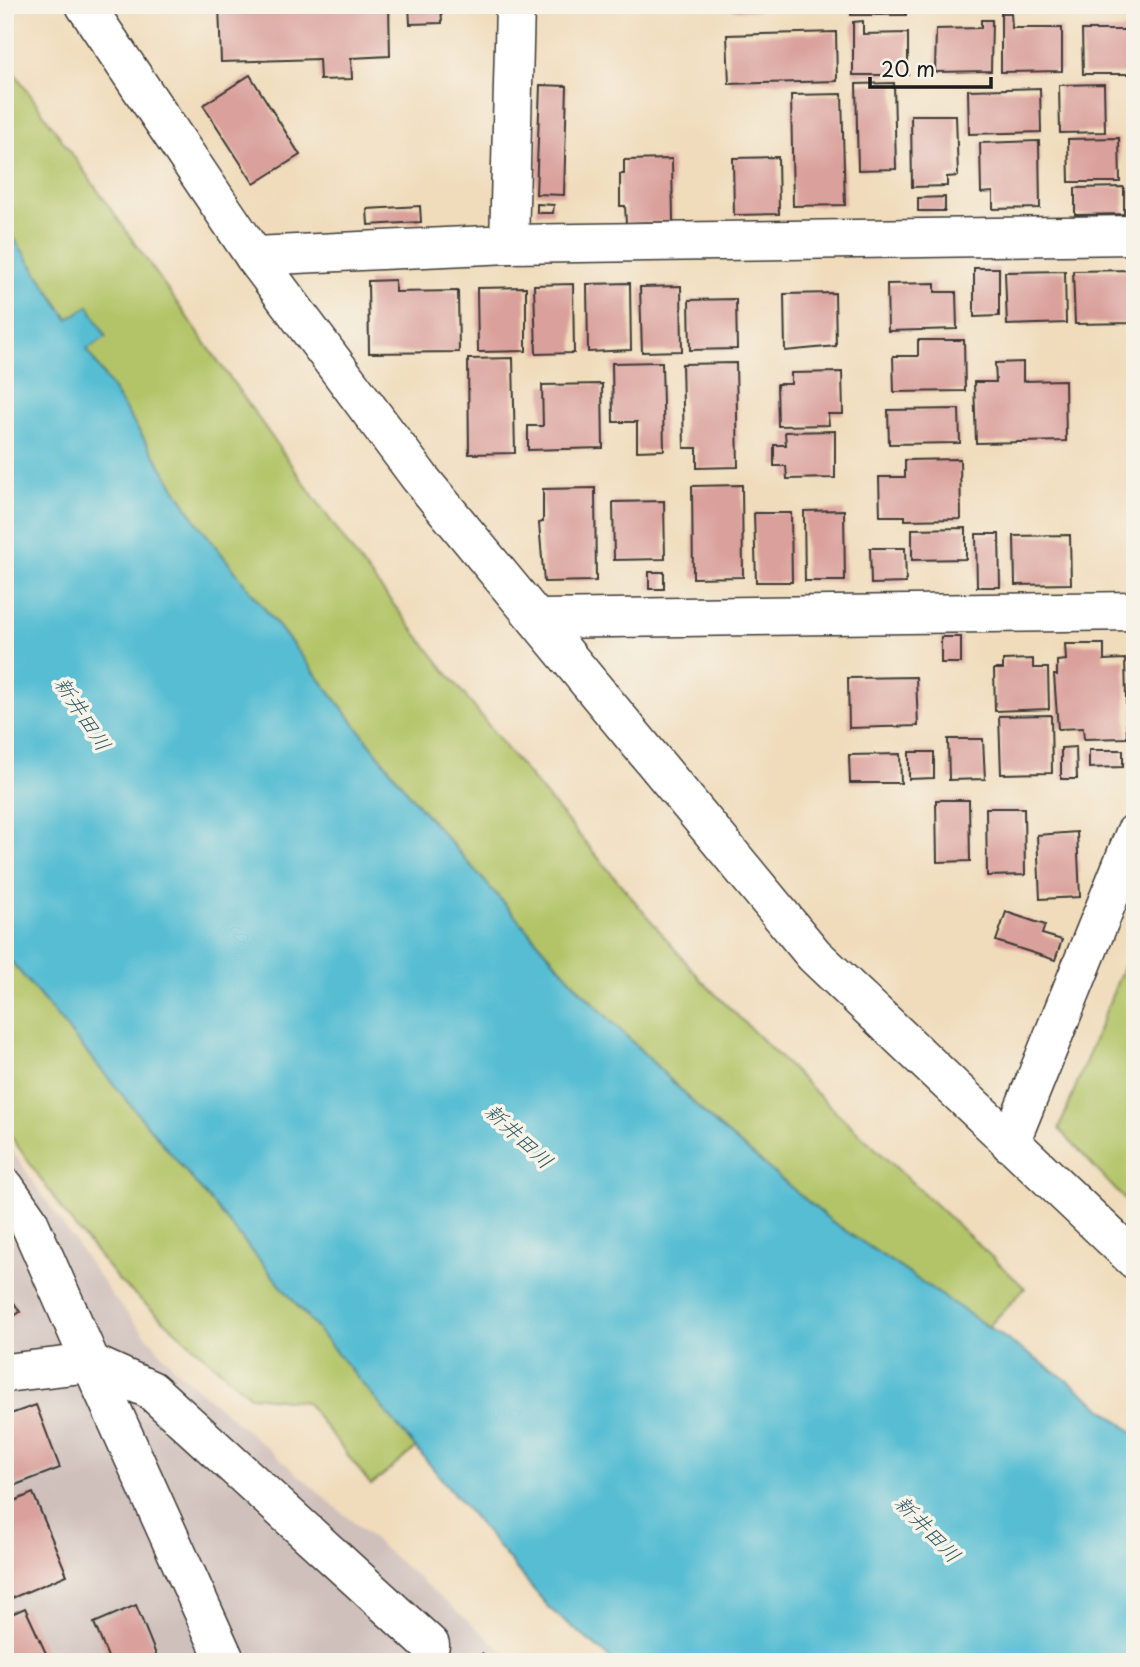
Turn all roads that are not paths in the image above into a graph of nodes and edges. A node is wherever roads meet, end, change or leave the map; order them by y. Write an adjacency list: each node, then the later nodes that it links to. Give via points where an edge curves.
1 (85, 5): 5 (street)
2 (514, 5): 4 (street)
3 (1135, 235): 4 (street)
4 (509, 244): 5 (street)
5 (254, 256): 7 (street, via 420,478)
6 (1135, 611): 7 (street)
7 (539, 619): 9 (street, via 814,955)
8 (1135, 833): 9 (street)
9 (1010, 1143): 11 (street)
10 (5, 1187): 12 (street, via 28,1220)
11 (1135, 1260)
12 (91, 1363): 13 (street); 14 (street, via 151,1390); 15 (street)
13 (5, 1373)
14 (430, 1645)
15 (226, 1662)

